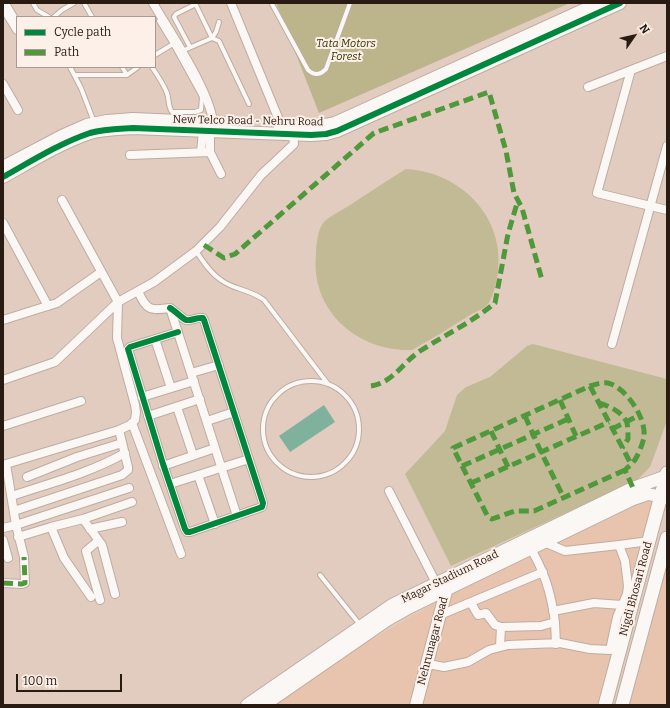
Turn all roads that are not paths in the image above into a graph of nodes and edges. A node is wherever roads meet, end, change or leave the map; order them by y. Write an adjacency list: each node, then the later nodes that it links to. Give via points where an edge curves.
1 (7, 3): 21 (lane)
2 (33, 3): 16 (lane, via 37,10)
3 (64, 3): 15 (lane)
4 (74, 3): 15 (lane)
5 (84, 3): 18 (lane)
6 (148, 3): 20 (lane)
7 (153, 3): 28 (street)
8 (232, 3): 44 (street, via 279,120)
9 (350, 3): 13 (lane, via 326,69 321,74 308,70)
10 (599, 3): 23 (street, New Telco Road - Nehru Road)
11 (620, 3): 23 (street, New Telco Road - Nehru Road)
12 (196, 4): 25 (lane); 27 (lane, via 174,17)
13 (272, 4)
14 (3, 7): 24 (street)
15 (66, 8): 17 (lane)
16 (48, 16)
17 (55, 16)
18 (91, 16)
19 (156, 16): 26 (lane)
20 (156, 16)
21 (16, 18)
22 (219, 22): 25 (lane)
23 (566, 23): 44 (street, New Telco Road - Nehru Road, via 335,123)
24 (16, 28)
25 (212, 38): 27 (lane); 40 (lane, via 218,41)
26 (173, 44): 29 (lane); 34 (lane, via 202,97 200,110 172,112 162,82)
27 (190, 47): 28 (lane)
28 (181, 51): 43 (street, via 209,107)
29 (156, 54)
30 (667, 56): 35 (street)
31 (71, 68): 37 (lane)
32 (123, 68): 36 (lane)
33 (137, 68): 36 (lane)
34 (153, 68)
35 (631, 70): 39 (street); 52 (street, via 597,193)
36 (127, 75): 37 (lane)
37 (75, 76): 42 (lane)
38 (3, 84): 41 (street)
39 (588, 87)
40 (249, 104)
41 (18, 110)
42 (96, 128): 43 (street, New Telco Road - Nehru Road, via 107,121 133,119); 48 (street, New Telco Road - Nehru Road, via 87,125); 50 (street, New Telco Road - Nehru Road, via 89,134)
43 (209, 129): 44 (street, New Telco Road - Nehru Road); 46 (street)
44 (290, 130): 55 (street, via 294,141 292,146 260,175 220,227)
45 (667, 146): 52 (street)
46 (206, 152): 47 (street); 49 (street)
47 (130, 155)
48 (3, 167)
49 (221, 174)
50 (3, 177)
51 (62, 200): 56 (street)
52 (650, 206): 53 (street); 64 (street)
53 (667, 210)
54 (3, 223): 59 (street)
55 (196, 251): 57 (street); 68 (lane, via 220,280 264,300)
56 (101, 272): 58 (street); 59 (street, via 57,303)
57 (138, 291): 58 (street); 60 (street, via 144,304 149,307 155,310)
58 (118, 302): 67 (street, via 55,362); 77 (street, via 117,338 136,412)
59 (48, 306): 61 (street)
60 (170, 308): 62 (street); 65 (street, via 183,319 203,318)
61 (3, 320)
62 (178, 332): 63 (street); 66 (street)
63 (155, 339): 69 (street); 70 (street, via 128,349)
64 (612, 344)
65 (219, 365): 66 (street); 74 (street)
66 (193, 377): 69 (street); 71 (street)
67 (3, 380)
68 (328, 384): 68 (lane, via 343,394 354,407 359,432 351,457 331,473 314,478 289,473 266,448 262,431 265,414 279,392 290,386 311,381)
69 (171, 388): 70 (street)
70 (142, 397): 75 (street)
71 (200, 399): 73 (street); 76 (street)
72 (81, 401): 78 (street)
73 (177, 407): 75 (street); 83 (street)
74 (234, 412): 76 (street); 84 (street)
75 (148, 416): 86 (street)
76 (207, 421): 81 (street)
77 (132, 423): 79 (street); 114 (street)
78 (3, 426)
79 (119, 430): 80 (street); 85 (street)
80 (122, 443): 82 (street); 90 (street, via 76,457)
81 (215, 448): 83 (street); 87 (street)
82 (125, 453): 94 (street, via 81,474); 97 (street, via 128,470 122,475)
83 (193, 455): 86 (street)
84 (249, 459): 87 (street); 98 (street, via 264,505)
85 (4, 464): 94 (street)
86 (163, 466): 91 (street)
87 (222, 468): 88 (street); 98 (street)
88 (198, 475): 91 (street); 101 (street)
89 (667, 475): 95 (main road, Nigdi Bhosari Road); 112 (street, Magar Stadium Road, via 633,488)
90 (27, 477)
91 (170, 484): 101 (street, via 187,532)
92 (129, 488): 102 (street)
93 (389, 491): 120 (street)
94 (12, 496): 97 (street)
95 (664, 497): 110 (main road, Nigdi Bhosari Road); 111 (street, Magar Stadium Road, via 648,494 633,499)
96 (132, 502): 99 (street)
97 (14, 511): 102 (street)
98 (237, 516): 101 (street)
99 (83, 519): 103 (street); 105 (street)
100 (122, 522): 105 (street)
101 (215, 524)
102 (16, 525): 104 (street); 106 (street)
103 (51, 527): 106 (street); 123 (street, via 64,558)
104 (3, 528)
105 (90, 529): 109 (street)
106 (18, 536): 119 (street, via 24,557 25,583)
107 (667, 538): 139 (main road, Nigdi Bhosari Road)
108 (3, 540): 115 (street)
109 (98, 541): 122 (street, via 102,546); 124 (street, via 86,551)
110 (649, 541): 113 (street); 121 (main road, Nigdi Bhosari Road)
111 (544, 542): 112 (street, Magar Stadium Road); 113 (street, via 565,551)
112 (528, 544): 116 (street); 118 (street, Magar Stadium Road); 120 (street, Magar Stadium Road)
113 (619, 545): 121 (street)
114 (181, 554)
115 (8, 558)
116 (543, 572): 125 (street); 127 (street)
117 (320, 575): 130 (lane)
118 (450, 576): 120 (street, Nehrunagar Road)
119 (3, 584)
120 (442, 586): 128 (street, Nehrunagar Road); 130 (street, Magar Stadium Road, via 392,606); 136 (street, Magar Stadium Road, via 387,620)
121 (631, 590): 126 (street); 138 (main road, Nigdi Bhosari Road)
122 (115, 594)
123 (91, 597)
124 (100, 600)
125 (471, 603): 128 (street); 131 (street, via 478,615 486,613 495,625)
126 (622, 605): 127 (street, via 594,603); 132 (street, via 610,650)
127 (554, 611): 129 (street)
128 (440, 616): 134 (street, Nehrunagar Road)
129 (555, 622): 131 (street, via 541,626); 132 (street)
130 (361, 626): 135 (street, Magar Stadium Road)
131 (501, 628): 133 (street)
132 (556, 644): 133 (street)
133 (500, 647): 134 (street, via 468,662 444,666)
134 (428, 664): 137 (street, Nehrunagar Road)
135 (247, 705)
136 (264, 705)
137 (416, 705)
138 (605, 705)
139 (622, 705)

